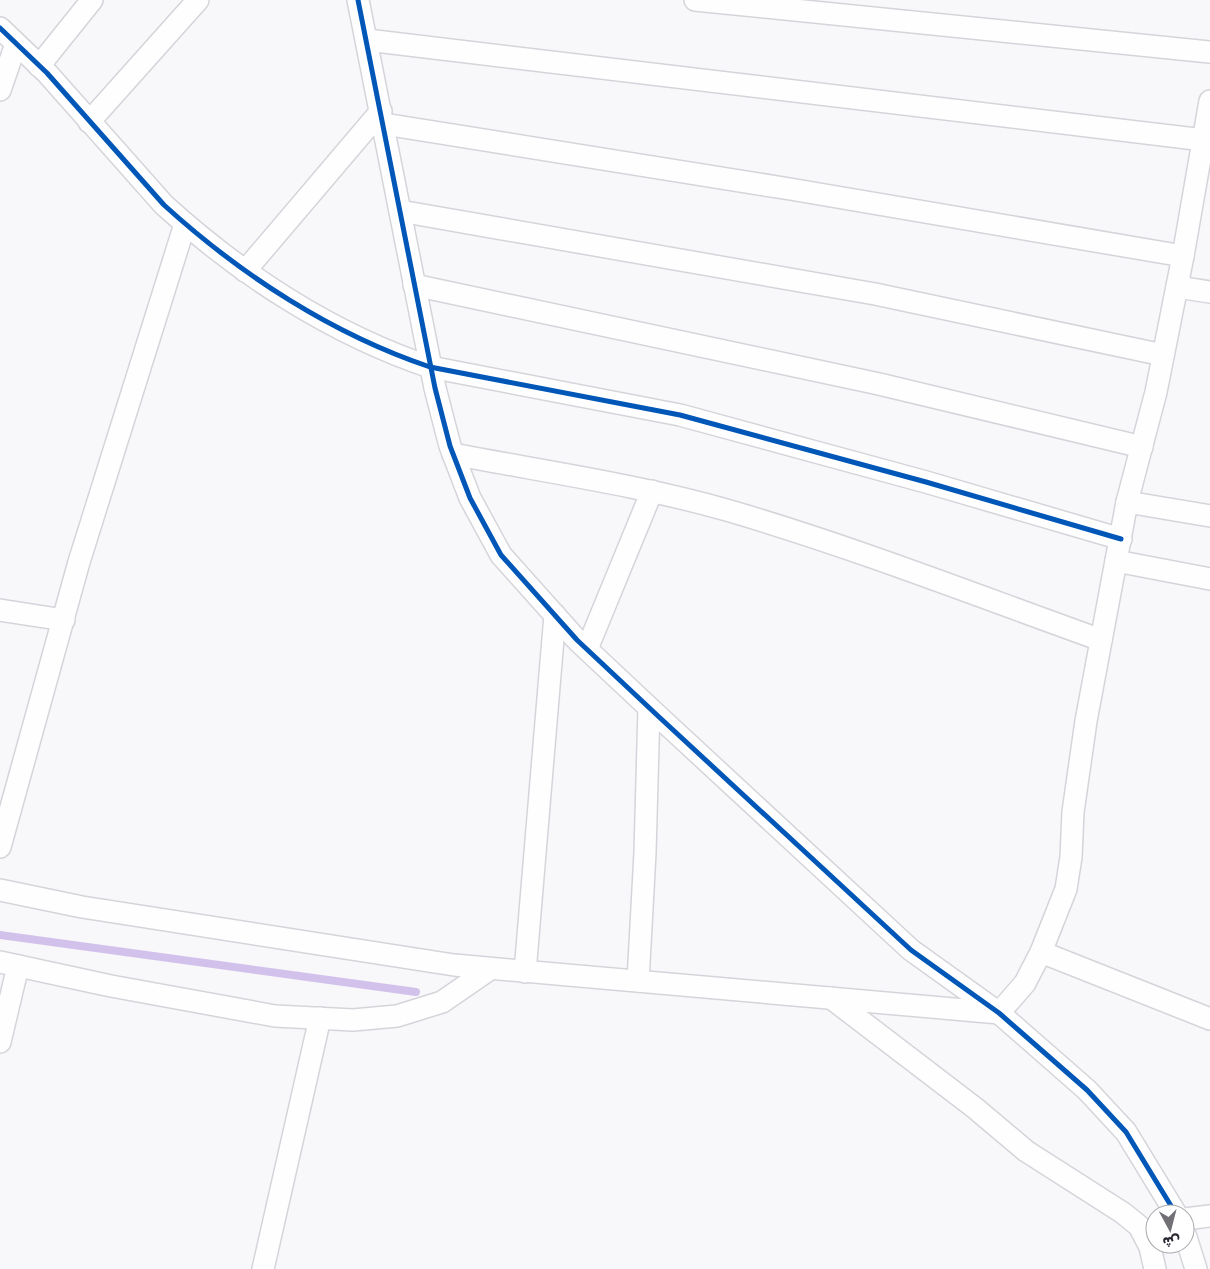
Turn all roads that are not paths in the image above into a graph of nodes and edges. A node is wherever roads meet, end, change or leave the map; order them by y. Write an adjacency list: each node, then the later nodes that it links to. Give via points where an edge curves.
1 (92, 0): 9 (street)
2 (198, 0): 13 (street)
3 (358, 0): 6 (street)
4 (695, 0): 8 (street)
5 (0, 28): 7 (street)
6 (367, 40): 12 (street); 14 (street)
7 (16, 44): 9 (street); 10 (street)
8 (1210, 52)
9 (40, 66): 13 (street)
10 (0, 90)
11 (1210, 101): 14 (street)
12 (382, 117): 15 (street); 17 (street); 18 (street)
13 (89, 122): 16 (street)
14 (1204, 140): 17 (street)
15 (400, 211): 19 (street); 22 (street, via 875,294)
16 (185, 224): 18 (street); 34 (street, via 79,562)
17 (1183, 256): 20 (street)
18 (245, 271): 23 (street, via 342,330)
19 (414, 285): 23 (street); 24 (street, via 878,384)
20 (1177, 287): 21 (street); 22 (street)
21 (1210, 292)
22 (1163, 355): 24 (street)
23 (430, 367): 25 (street); 29 (street, via 680,415)
24 (1142, 447): 27 (street)
25 (453, 454): 26 (street); 33 (street, via 470,498 501,555)
26 (652, 491): 35 (street, via 814,537); 36 (street)
27 (1128, 502): 28 (street); 29 (street)
28 (1210, 516)
29 (1120, 539): 30 (street)
30 (1116, 561): 31 (street); 35 (street)
31 (1210, 578)
32 (0, 610): 34 (street)
33 (555, 615): 36 (street); 43 (street)
34 (64, 620): 38 (street)
35 (1102, 640): 40 (street, via 1080,764 1066,889)
36 (587, 649): 37 (street)
37 (649, 708): 44 (street); 46 (street, via 911,950)
38 (0, 847)
39 (0, 890): 42 (street, via 274,939)
40 (1041, 952): 46 (street, via 1025,983); 48 (street)
41 (9, 964): 47 (street, via 275,1016); 49 (street)
42 (490, 969): 43 (street); 47 (street, via 442,1002 398,1016 352,1020)
43 (525, 972): 44 (street)
44 (638, 982): 45 (street)
45 (831, 998): 46 (street); 55 (street, via 1026,1151 1123,1212 1139,1226 1150,1246)
46 (999, 1013): 50 (street, via 1087,1090 1126,1132)
47 (320, 1018): 54 (street)
48 (1210, 1019)
49 (0, 1042)
50 (1170, 1204)
51 (1210, 1216): 52 (street)
52 (1195, 1218)
53 (1191, 1254): 56 (street)
54 (263, 1269)
55 (1155, 1269)
56 (1196, 1269)

